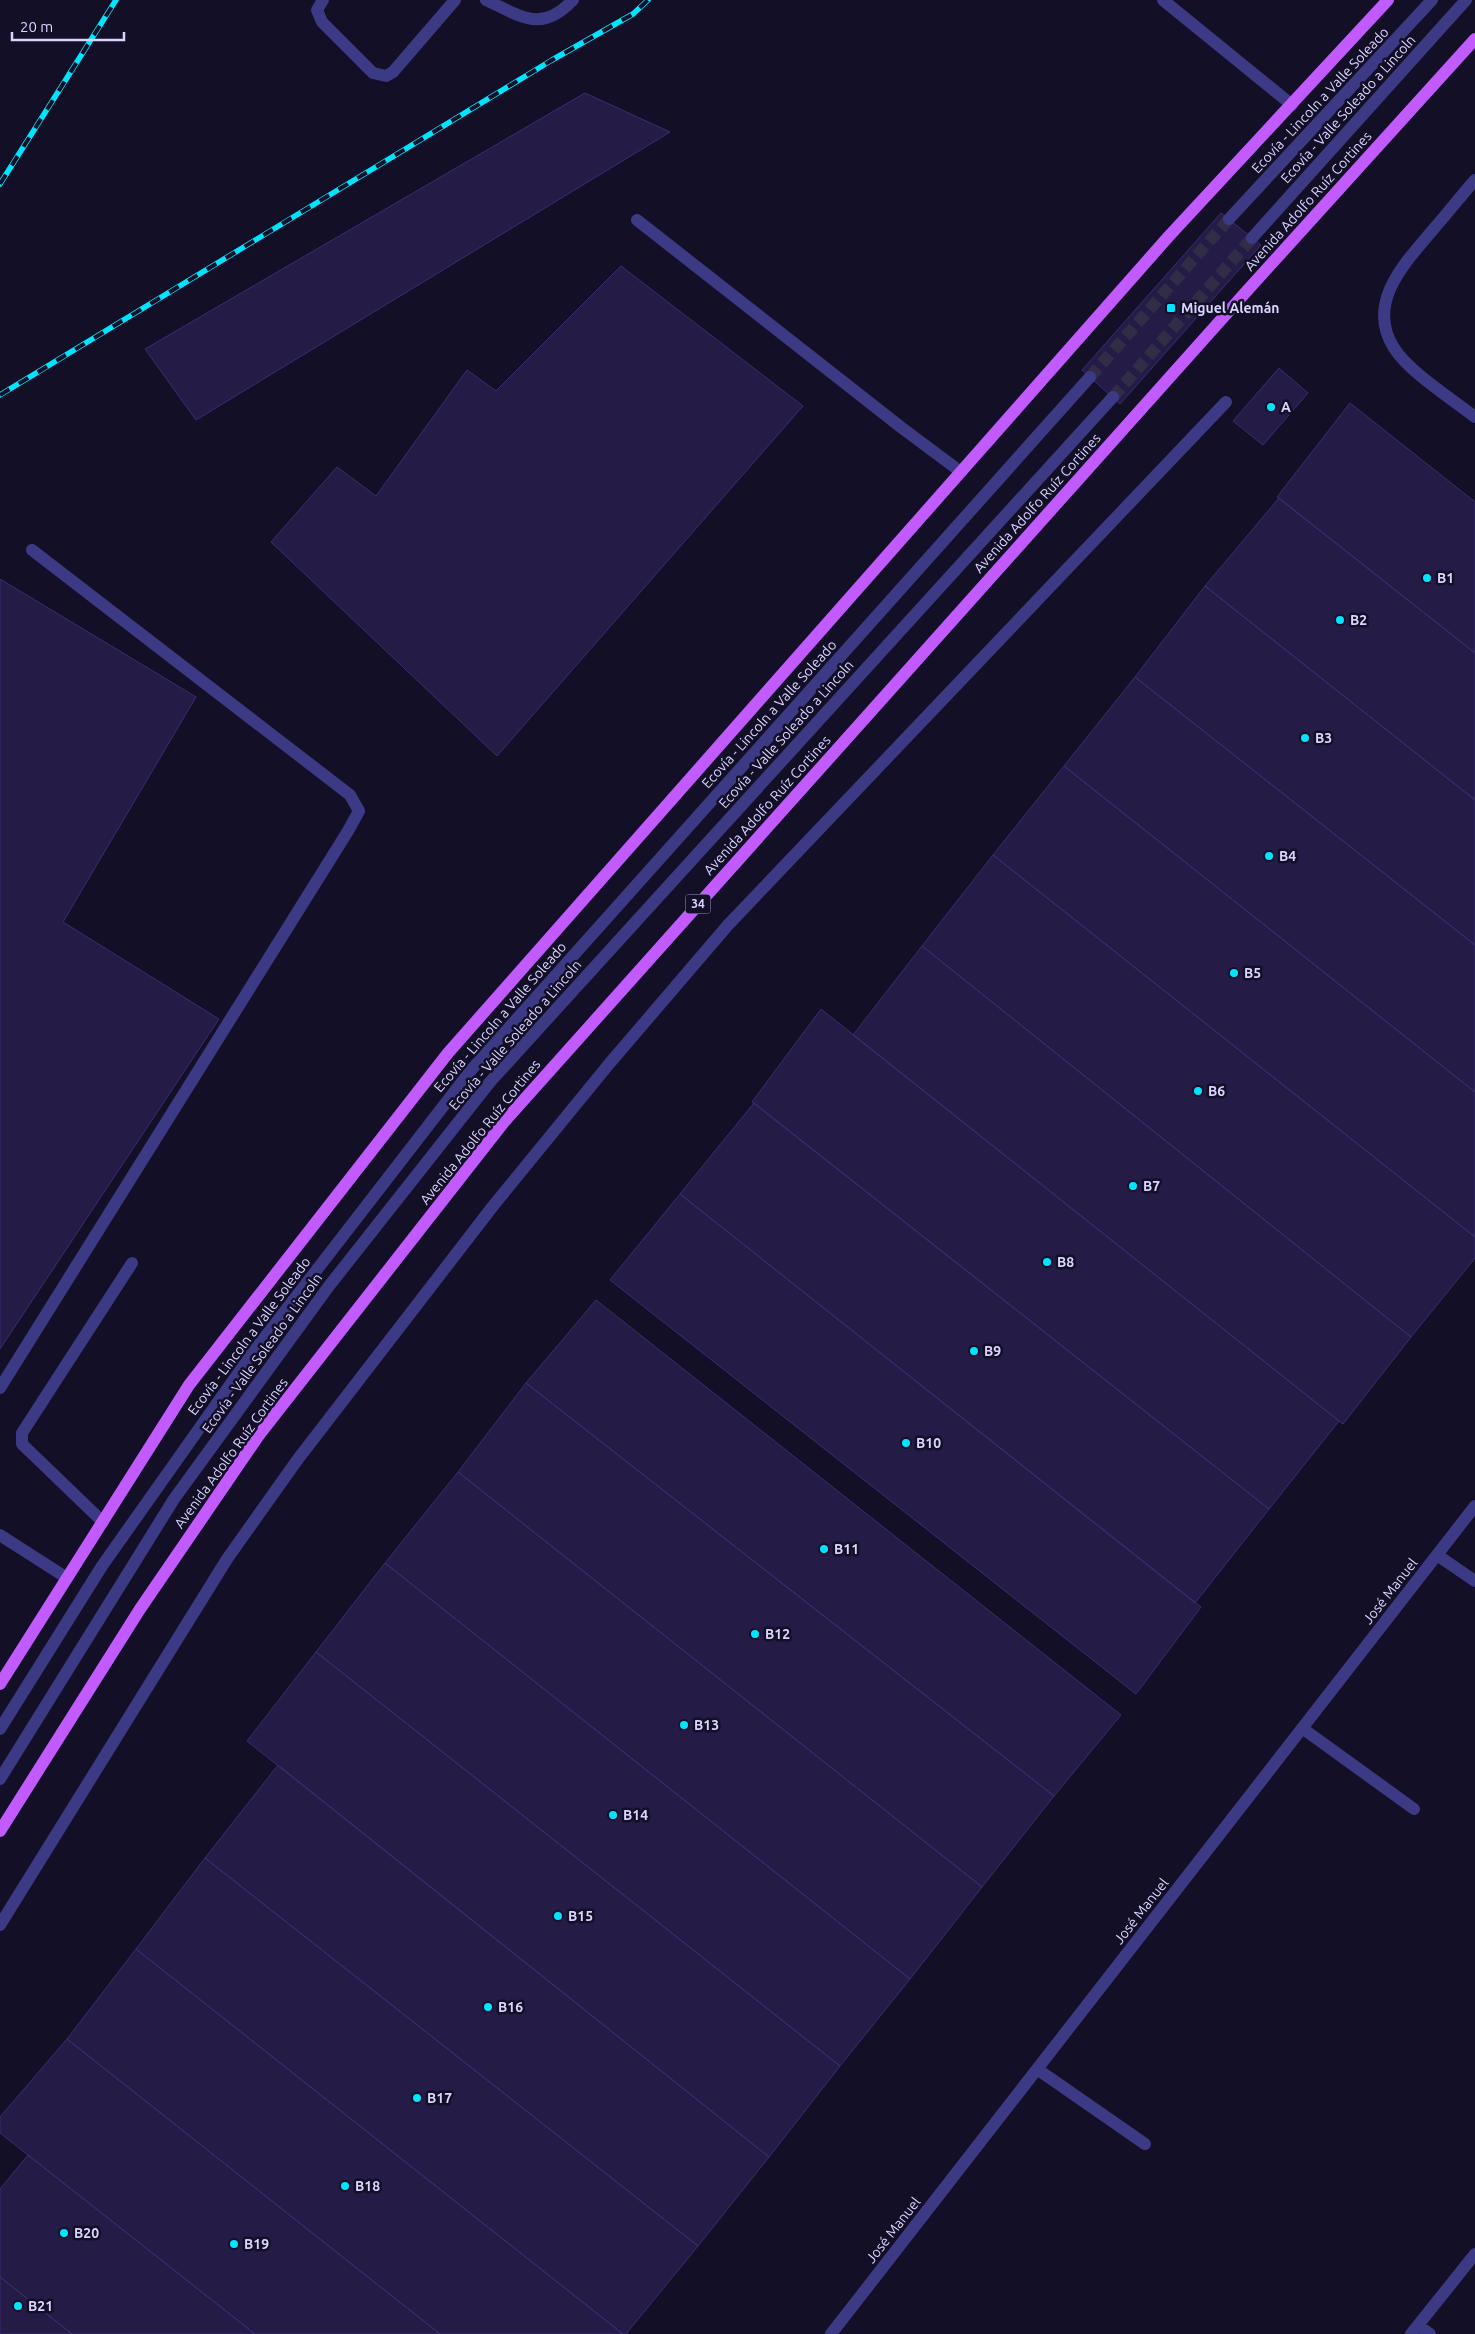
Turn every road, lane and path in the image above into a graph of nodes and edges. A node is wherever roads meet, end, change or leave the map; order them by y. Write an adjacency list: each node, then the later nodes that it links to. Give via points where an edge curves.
1 (323, 0): 2 (street, via 317,10 322,22 373,73 386,76)
2 (455, 0)
3 (486, 0): 4 (street, via 529,20 556,15)
4 (573, 0)
5 (1163, 0): 10 (street)
6 (1388, 0): 10 (main road)
7 (1432, 0): 12 (street, Ecovía - Lincoln a Valle Soleado)
8 (1466, 0): 14 (street, Ecovía - Valle Soleado a Lincoln)
9 (1475, 39): 34 (main road, Avenida Adolfo Ruíz Cortines / 34, via 504,1122 259,1435 140,1609)
10 (1292, 105): 19 (main road, via 1169,236)
11 (1475, 180): 18 (street, via 1390,285 1384,308 1384,330 1409,365)
12 (1229, 219)
13 (637, 220): 19 (street)
14 (1252, 238)
15 (1090, 377): 31 (street, Ecovía - Lincoln a Valle Soleado, via 472,1069 248,1359 102,1566)
16 (1113, 397): 32 (street, Ecovía - Valle Soleado a Lincoln, via 490,1082 329,1286 174,1499)
17 (1226, 402): 35 (street, via 728,926 493,1206 298,1458 227,1559)
18 (1475, 417)
19 (961, 472): 24 (main road, via 448,1053 189,1385)
20 (32, 550): 22 (street, via 350,795 358,811)
21 (132, 1263): 24 (street, via 22,1433 22,1444)
22 (0, 1388)
23 (1475, 1506): 26 (street, José Manuel)
24 (102, 1522): 27 (main road)
25 (0, 1535): 27 (street)
26 (1437, 1555): 28 (street); 30 (street, José Manuel)
27 (68, 1578): 29 (main road)
28 (1475, 1581)
29 (0, 1684)
30 (1302, 1728): 33 (street); 36 (street, José Manuel)
31 (0, 1729)
32 (0, 1779)
33 (1414, 1809)
34 (0, 1831)
35 (0, 1925)
36 (1037, 2069): 37 (street); 40 (street, José Manuel)
37 (1144, 2144)
38 (1475, 2254): 39 (street)
39 (1414, 2329): 41 (street)
40 (831, 2334)
41 (1430, 2334)

